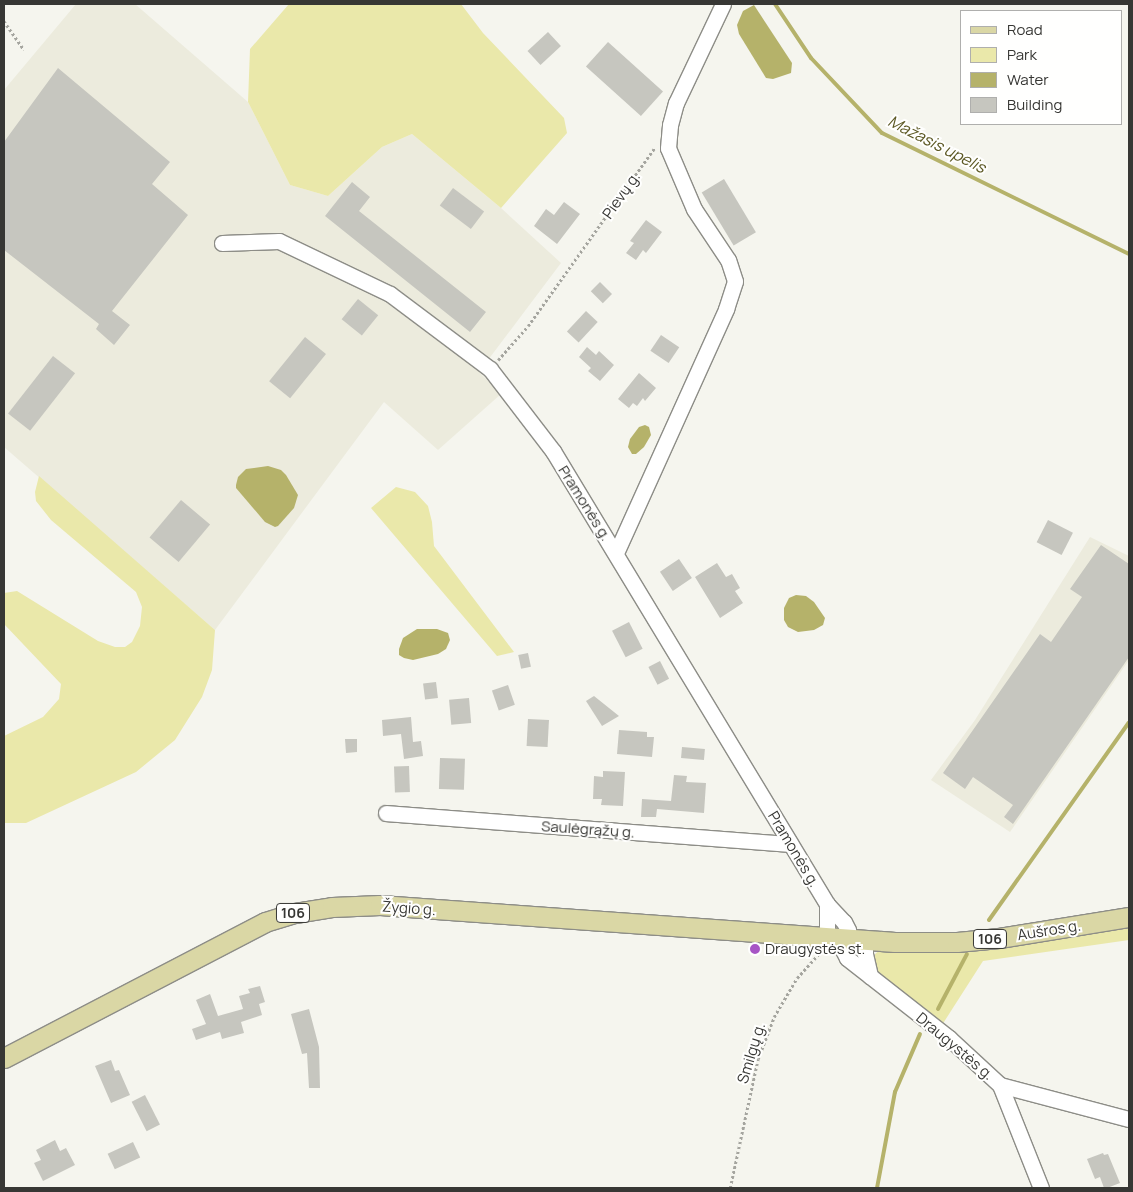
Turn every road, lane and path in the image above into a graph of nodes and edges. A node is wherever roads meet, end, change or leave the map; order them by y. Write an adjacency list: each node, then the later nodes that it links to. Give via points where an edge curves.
1 (723, 4): 4 (street, via 676,103)
2 (4, 21): 3 (path)
3 (24, 50)
4 (670, 125): 6 (path, Pievų g., via 528,326); 7 (street, via 668,148 694,209 728,260 735,281 726,309)
5 (222, 244): 6 (street, Pramonės g., via 279,240 390,294)
6 (490, 369): 7 (street, Pramonės g., via 553,451)
7 (616, 553): 9 (street, Pramonės g.)
8 (386, 813): 9 (street, Saulėgrąžų g.)
9 (790, 844): 10 (street, Pramonės g.)
10 (827, 904): 12 (street); 12 (street, Pramonės g., via 844,922 848,930)
11 (1129, 916): 12 (main road, Aušros g. / 106, via 957,942)
12 (846, 940): 13 (street, via 866,965); 13 (street, Draugystės g., via 843,950 847,958); 14 (main road, Žygio g. / 106, via 380,905 295,912 265,922); 17 (path, Smilgų g., via 816,958 797,978 774,1017 758,1059)
13 (870, 976): 15 (street, Draugystės g., via 949,1038)
14 (4, 1058)
15 (1000, 1085): 16 (street); 18 (street, Draugystės g.)
16 (1129, 1118)
17 (730, 1188)
18 (1042, 1188)

